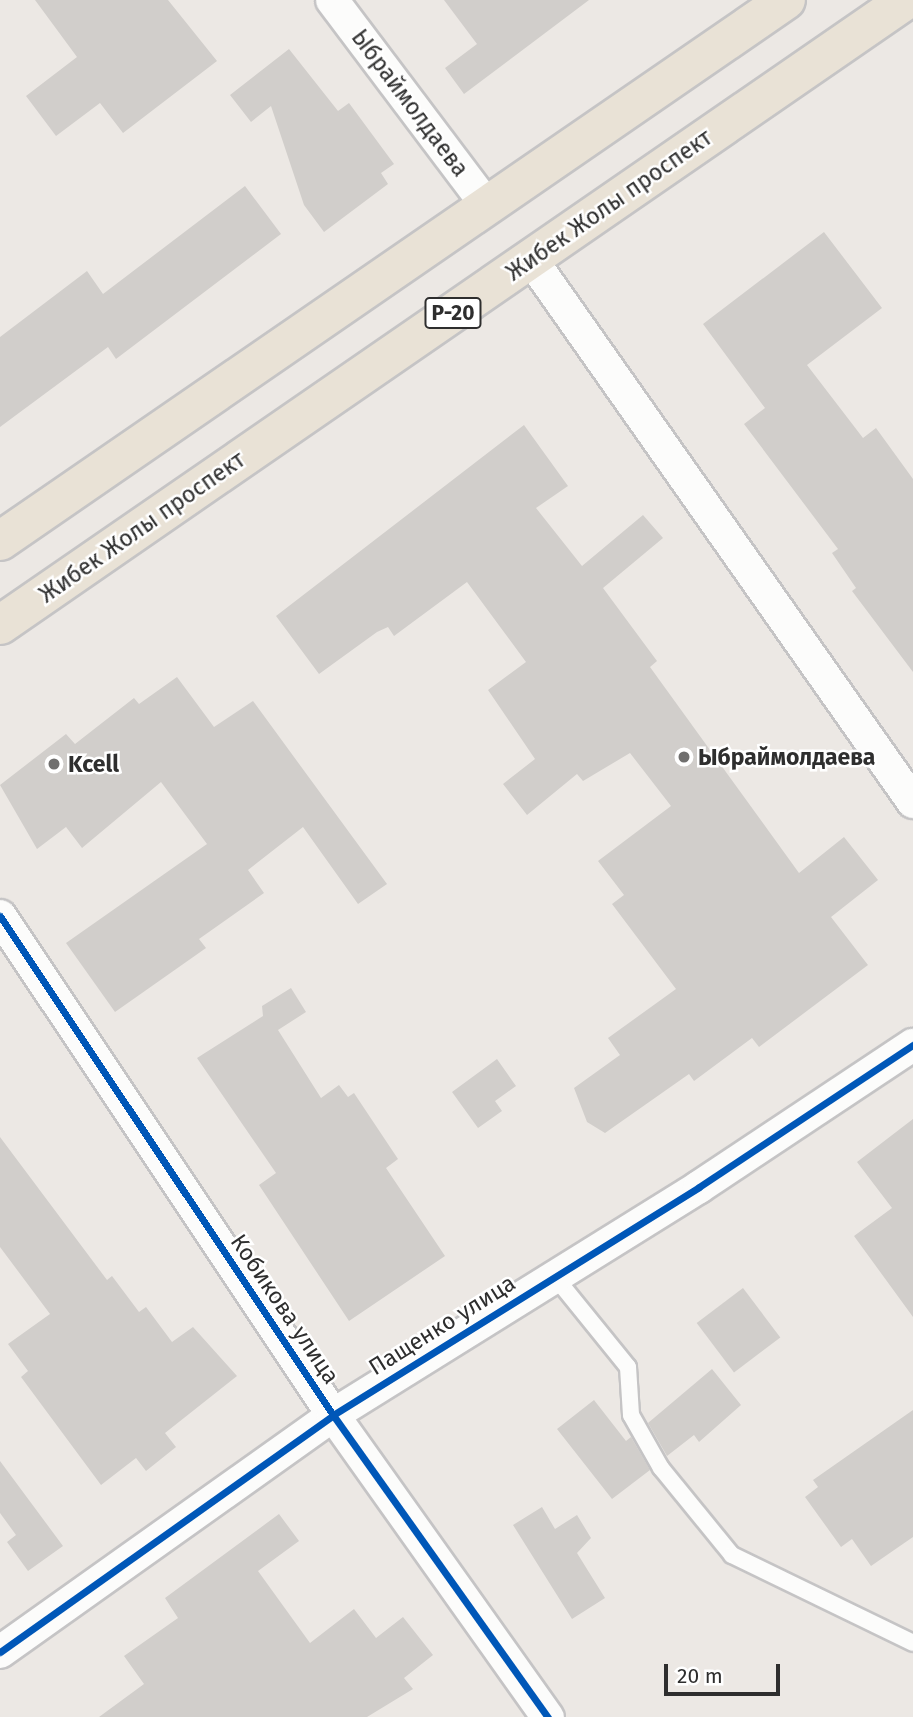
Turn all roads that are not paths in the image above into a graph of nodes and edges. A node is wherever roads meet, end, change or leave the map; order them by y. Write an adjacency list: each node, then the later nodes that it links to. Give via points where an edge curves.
1 (332, 0): 4 (street, Ыбраймолдаева)
2 (786, 0): 4 (highway)
3 (906, 0): 5 (highway, Жибек Жолы проспект / Р-20)
4 (487, 206): 6 (highway)
5 (531, 259): 7 (highway, Жибек Жолы проспект / Р-20); 8 (street)
6 (0, 541)
7 (0, 625)
8 (913, 802)
9 (0, 916): 12 (street, Кобикова улица)
10 (913, 1045): 11 (street, Пащенко улица)
11 (555, 1277): 12 (street, Пащенко улица); 13 (lane, via 628,1367 631,1415 661,1468 732,1555)
12 (333, 1415): 14 (street, Пащенко улица); 15 (street, Кобикова улица)
13 (913, 1643)
14 (0, 1652)
15 (548, 1717)

